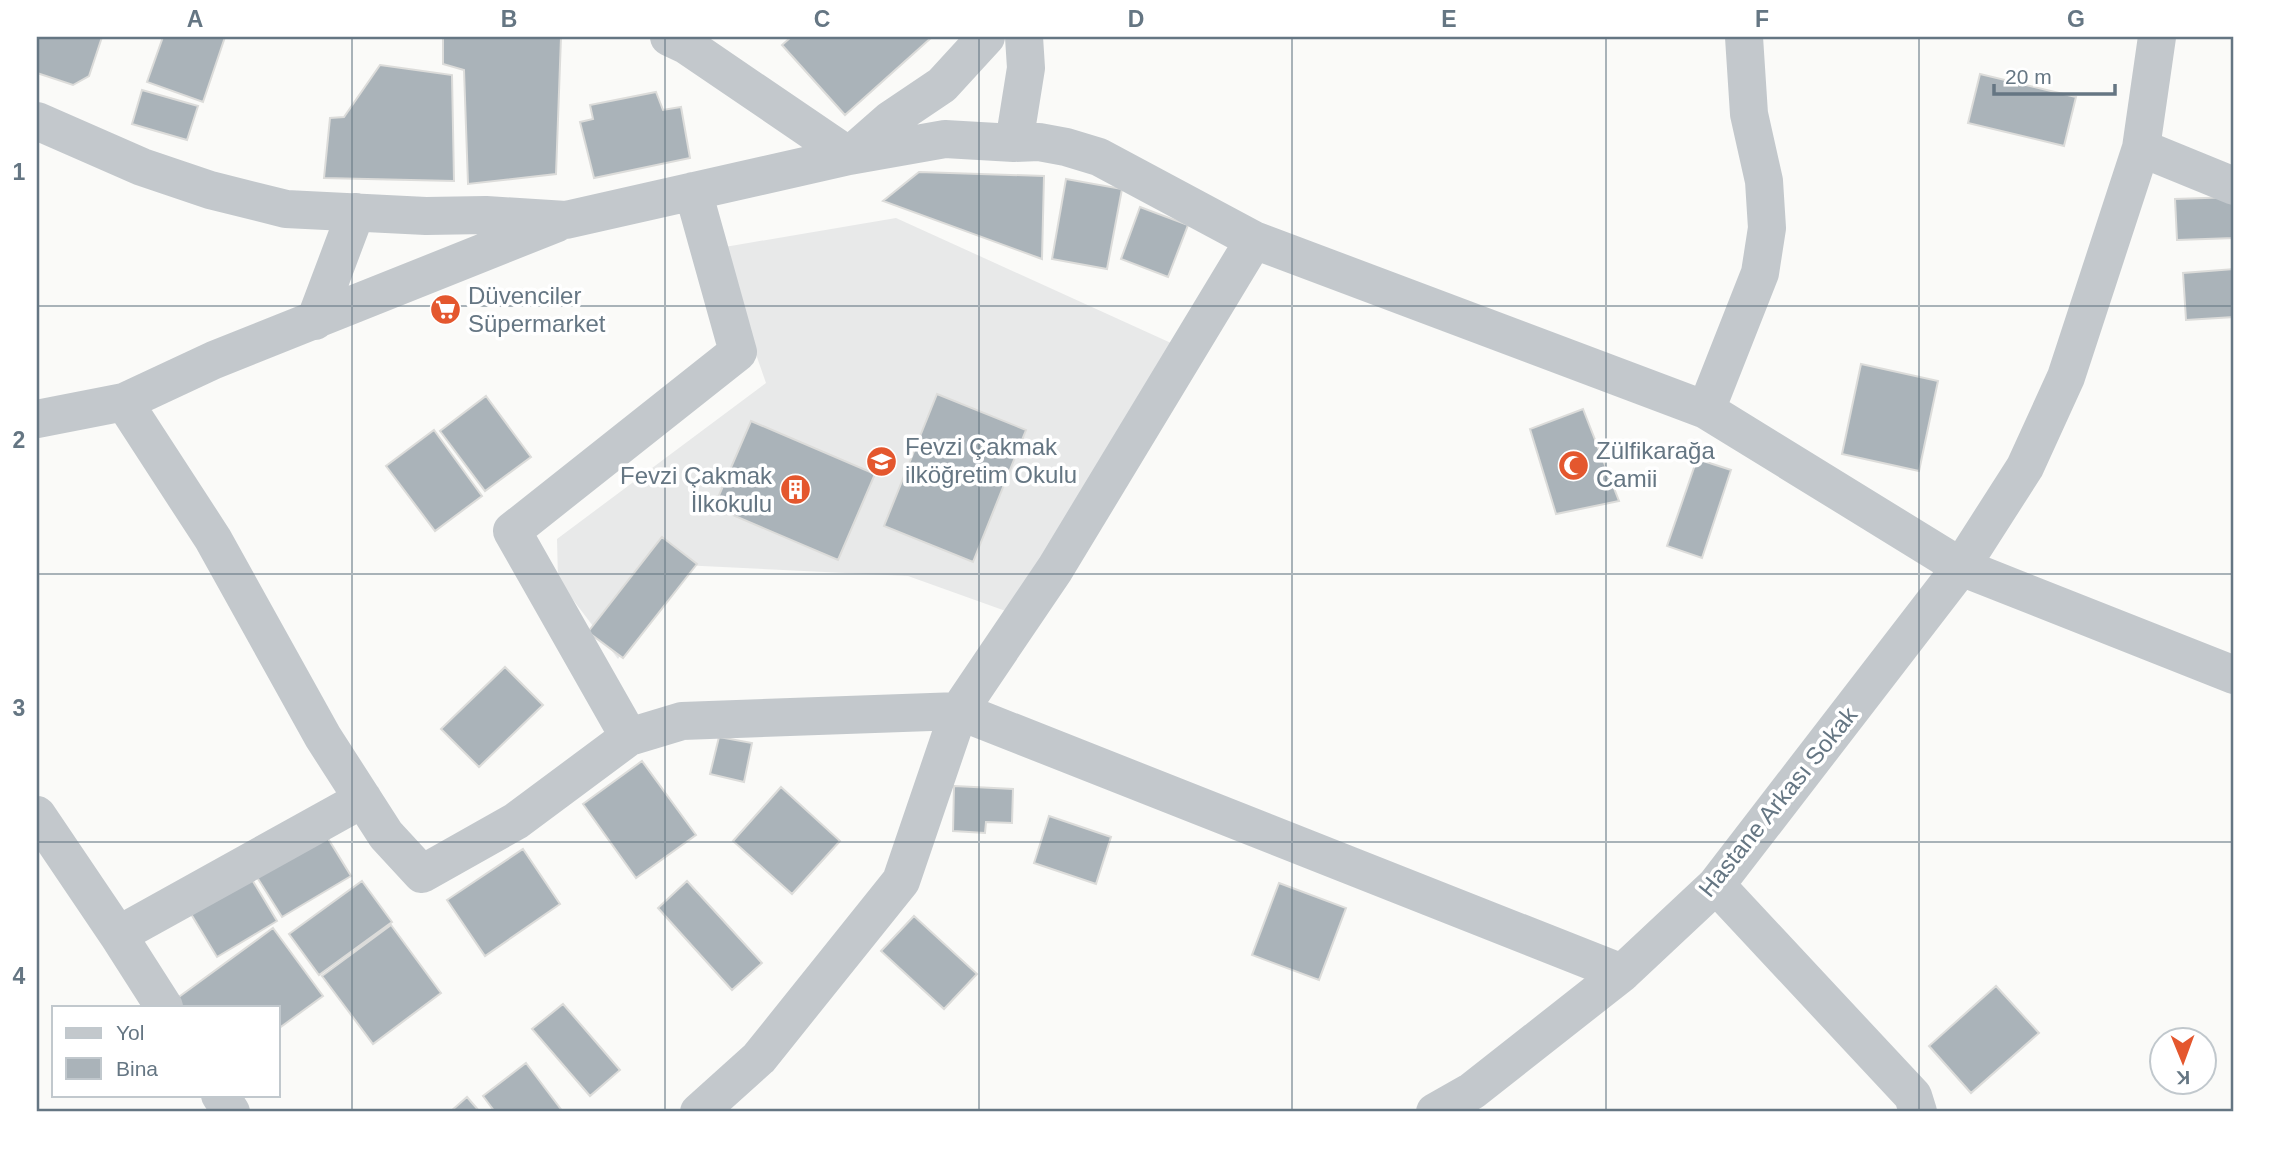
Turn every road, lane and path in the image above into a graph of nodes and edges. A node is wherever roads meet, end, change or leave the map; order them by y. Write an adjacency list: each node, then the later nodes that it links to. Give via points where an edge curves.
1 (669, 37): 9 (street)
2 (986, 37): 9 (street, via 942,85 890,120)
3 (1024, 37): 7 (street, via 1026,68)
4 (1744, 37): 17 (street, via 1749,114 1764,181 1767,228 1760,273)
5 (2157, 37): 8 (street, Hastane Arkası Sokak)
6 (37, 121): 12 (street, via 142,167 210,190 286,209)
7 (1014, 143): 9 (street, via 945,139); 14 (street, via 1066,146 1099,157)
8 (2141, 148): 10 (street); 19 (street, Hastane Arkası Sokak, via 2066,377 2025,467)
9 (849, 156): 11 (street)
10 (2234, 186)
11 (693, 191): 13 (street); 22 (street, via 738,352 512,531)
12 (356, 212): 13 (street); 15 (street)
13 (566, 220): 15 (street)
14 (1254, 240): 17 (street); 21 (street, via 1055,569)
15 (315, 321): 16 (street, via 214,360)
16 (124, 402): 18 (street); 23 (street, via 213,539 323,737)
17 (1706, 410): 19 (street)
18 (37, 419)
19 (1961, 567): 20 (street); 25 (street, Hastane Arkası Sokak)
20 (2234, 675)
21 (959, 712): 22 (street, via 682,721); 27 (street); 31 (street, via 901,881 759,1058)
22 (629, 737): 23 (street, via 516,821 422,874 386,835)
23 (363, 799): 26 (street)
24 (37, 815): 26 (street)
25 (1716, 885): 27 (street, Hastane Arkası Sokak); 33 (street, via 1913,1096)
26 (118, 935): 28 (street)
27 (1622, 973): 32 (street, Hastane Arkası Sokak, via 1472,1091)
28 (163, 1006)
29 (221, 1096): 30 (street)
30 (231, 1112)
31 (699, 1112)
32 (1435, 1112)
33 (1918, 1112)

